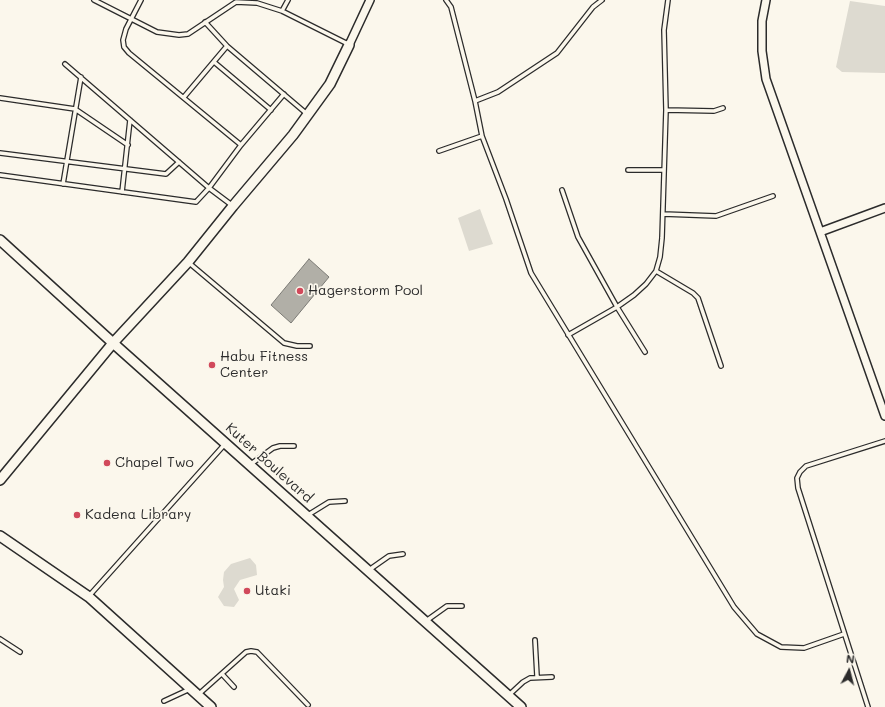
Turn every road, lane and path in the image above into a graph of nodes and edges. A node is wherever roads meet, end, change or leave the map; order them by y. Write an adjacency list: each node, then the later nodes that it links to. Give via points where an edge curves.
1 (94, 0): 11 (lane)
2 (140, 0): 11 (lane)
3 (288, 0): 10 (lane)
4 (370, 0): 13 (street)
5 (446, 0): 21 (lane, via 451,8)
6 (602, 0): 21 (lane, via 593,7 557,53 498,92)
7 (668, 0): 25 (lane, via 664,30)
8 (766, 0): 47 (street, via 762,20 762,51 766,79)
9 (235, 1): 10 (lane, via 257,3); 12 (lane)
10 (282, 11): 13 (lane)
11 (131, 19): 12 (lane, via 157,32 179,35 188,34); 19 (lane, via 123,40 124,47)
12 (205, 22): 14 (lane)
13 (349, 45): 26 (street, via 330,84)
14 (227, 46): 15 (lane); 18 (lane)
15 (214, 62): 19 (lane); 24 (lane)
16 (65, 64): 17 (lane)
17 (81, 77): 23 (lane); 27 (lane)
18 (284, 94): 24 (lane); 26 (lane)
19 (184, 97): 30 (lane)
20 (0, 98): 23 (lane)
21 (475, 100): 28 (lane)
22 (723, 108): 25 (lane, via 714,111)
23 (76, 109): 29 (lane); 33 (lane)
24 (271, 110): 30 (lane)
25 (666, 110): 37 (lane)
26 (308, 115): 44 (street)
27 (130, 120): 29 (lane); 34 (lane)
28 (482, 136): 31 (lane); 52 (lane, via 531,273)
29 (128, 144): 35 (lane)
30 (241, 145): 40 (lane)
31 (439, 151)
32 (0, 152): 33 (lane)
33 (67, 162): 35 (lane); 39 (lane)
34 (179, 162): 35 (lane, via 166,174); 40 (lane)
35 (125, 169): 42 (lane)
36 (628, 170): 37 (lane)
37 (664, 170): 46 (lane)
38 (0, 175): 39 (lane)
39 (63, 184): 42 (lane)
40 (209, 188): 42 (lane, via 196,202); 44 (lane)
41 (562, 190): 51 (lane, via 578,237)
42 (122, 192)
43 (773, 196): 46 (lane, via 716,216)
44 (233, 206): 49 (street)
45 (885, 208): 47 (street)
46 (663, 214): 50 (lane, via 660,257)
47 (820, 232): 57 (street)
48 (0, 240): 53 (street, Kuter Boulevard)
49 (188, 262): 53 (street); 54 (lane, via 284,343)
50 (656, 271): 51 (lane, via 646,284); 56 (lane, via 698,298)
51 (617, 308): 52 (lane); 55 (lane)
52 (568, 334): 71 (lane, via 734,607 757,634 781,647 804,648)
53 (113, 343): 59 (street, Kuter Boulevard); 62 (street)
54 (310, 346)
55 (645, 352)
56 (721, 366)
57 (885, 416)
58 (885, 441): 71 (lane, via 806,466 797,478)
59 (226, 444): 61 (street, Kuter Boulevard); 68 (lane)
60 (294, 446): 61 (lane, via 273,448)
61 (250, 465): 64 (street, Kuter Boulevard)
62 (0, 480)
63 (345, 501): 64 (lane, via 328,502)
64 (307, 516): 67 (street, Kuter Boulevard)
65 (0, 536): 68 (street)
66 (403, 554): 67 (lane, via 389,556)
67 (368, 571): 70 (street, Kuter Boulevard)
68 (89, 597): 79 (street)
69 (462, 606): 70 (lane, via 447,606)
70 (425, 621): 81 (street, Kuter Boulevard)
71 (844, 634): 86 (lane)
72 (0, 639): 74 (lane)
73 (535, 640): 76 (lane)
74 (20, 652)
75 (222, 674): 78 (lane); 80 (lane); 83 (lane, via 246,652 258,652)
76 (537, 676): 77 (lane); 81 (lane, via 523,682)
77 (552, 677)
78 (234, 687)
79 (191, 688): 80 (street); 82 (lane)
80 (198, 695): 84 (street)
81 (508, 696): 85 (street, Kuter Boulevard)
82 (164, 701)
83 (308, 705)
84 (211, 707)
85 (521, 707)
86 (868, 707)

